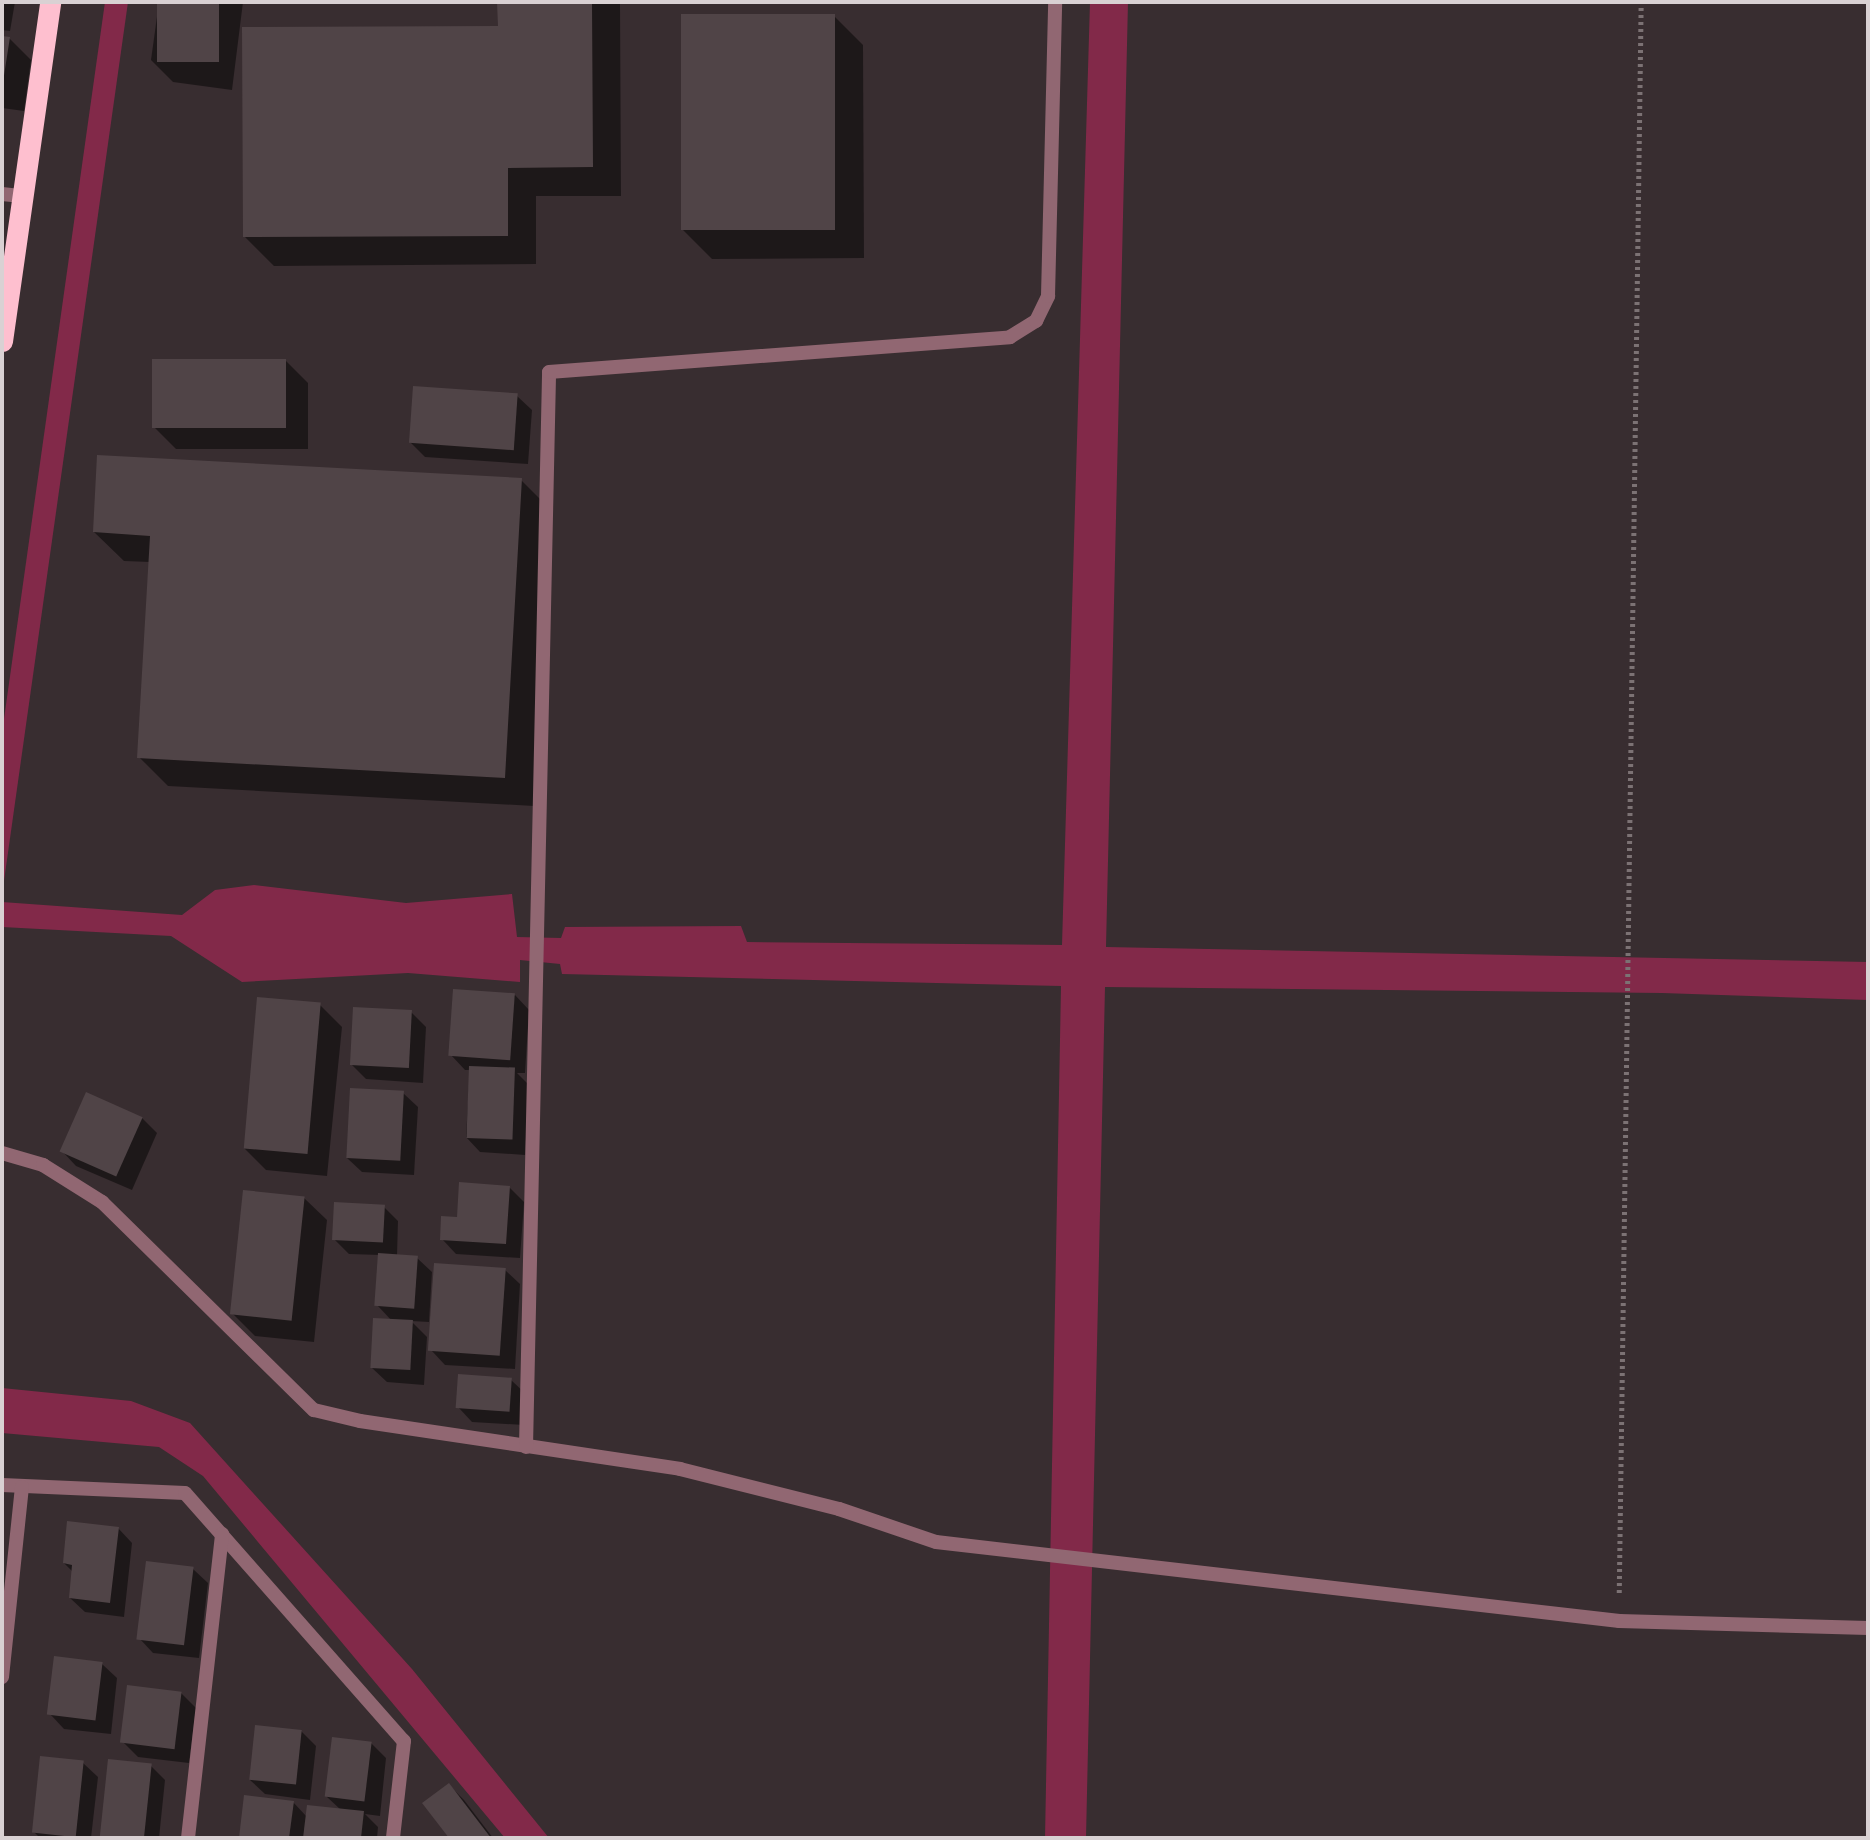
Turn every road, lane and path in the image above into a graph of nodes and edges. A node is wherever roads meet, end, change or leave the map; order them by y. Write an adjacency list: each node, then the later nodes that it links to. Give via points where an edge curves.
1 (50, 2): 4 (highway)
2 (1055, 2): 7 (street, via 1048,296 1037,321 1010,337 549,372)
3 (1641, 2): 11 (path)
4 (12, 195): 5 (highway)
5 (2, 341)
6 (2, 1153): 7 (street, via 43,1165 102,1202 314,1409 360,1421)
7 (526, 1447): 11 (street, via 680,1469 839,1509 936,1542)
8 (2, 1486): 9 (street)
9 (22, 1487): 10 (street, via 185,1493); 13 (street)
10 (222, 1534): 14 (street); 15 (street, via 404,1741)
11 (1619, 1621): 12 (street)
12 (1868, 1628)
13 (2, 1677)
14 (188, 1838)
15 (393, 1838)

